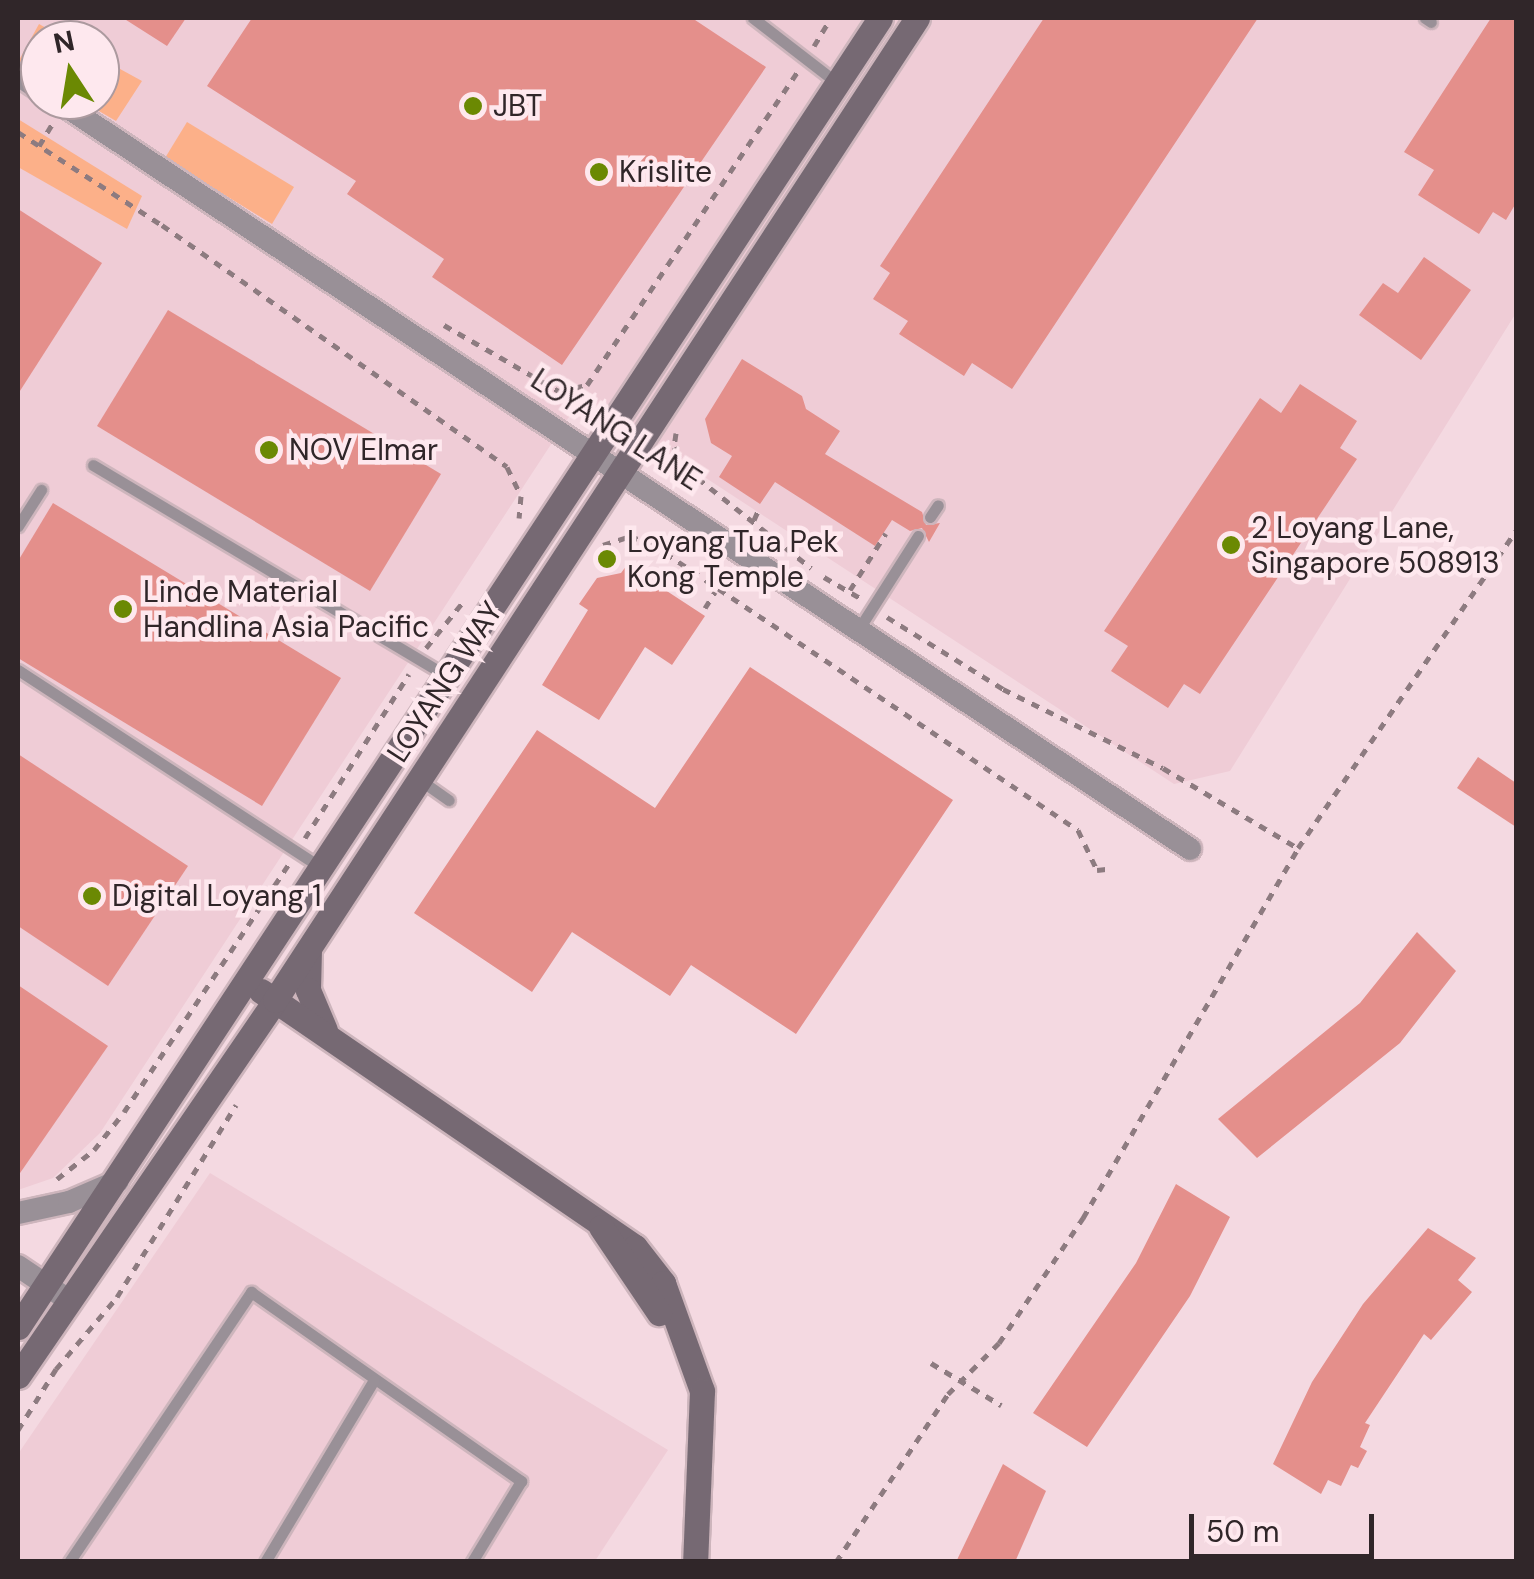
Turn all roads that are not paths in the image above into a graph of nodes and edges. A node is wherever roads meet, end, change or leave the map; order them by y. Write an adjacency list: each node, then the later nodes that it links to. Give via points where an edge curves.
1 (753, 18): 4 (lane)
2 (880, 18): 4 (main road, LOYANG WAY)
3 (917, 18): 8 (main road, LOYANG WAY)
4 (837, 83): 6 (main road, LOYANG WAY)
5 (87, 120): 6 (street, LOYANG LANE)
6 (596, 452): 8 (street, LOYANG LANE); 16 (main road, LOYANG WAY)
7 (93, 465): 16 (lane)
8 (624, 469): 14 (street, LOYANG LANE); 17 (main road, LOYANG WAY)
9 (41, 490): 12 (lane)
10 (938, 505): 11 (lane)
11 (930, 517)
12 (18, 526)
13 (918, 536): 14 (lane)
14 (866, 618): 19 (street, LOYANG LANE)
15 (18, 670): 20 (lane)
16 (449, 677): 20 (main road, LOYANG WAY)
17 (420, 780): 18 (lane); 21 (main road, LOYANG WAY)
18 (449, 800)
19 (1190, 849)
20 (324, 869): 22 (main road, LOYANG WAY)
21 (309, 949): 23 (main road, LOYANG WAY); 24 (main road, via 308,990)
22 (248, 983): 23 (main road); 25 (main road, LOYANG WAY)
23 (275, 1000): 24 (main road); 29 (main road, LOYANG WAY)
24 (328, 1036): 27 (main road)
25 (119, 1180): 26 (street, via 69,1202); 29 (main road, LOYANG WAY)
26 (18, 1213)
27 (598, 1220): 35 (main road, via 676,1345 688,1392 691,1453); 36 (main road, via 635,1247 663,1283 689,1342 702,1391 704,1453)
28 (18, 1266): 29 (street)
29 (39, 1306): 30 (main road, LOYANG WAY)
30 (18, 1376)
31 (374, 1380): 32 (lane, via 251,1292); 33 (lane); 34 (lane, via 520,1481)
32 (70, 1562)
33 (264, 1562)
34 (472, 1562)
35 (681, 1562)
36 (696, 1562)

